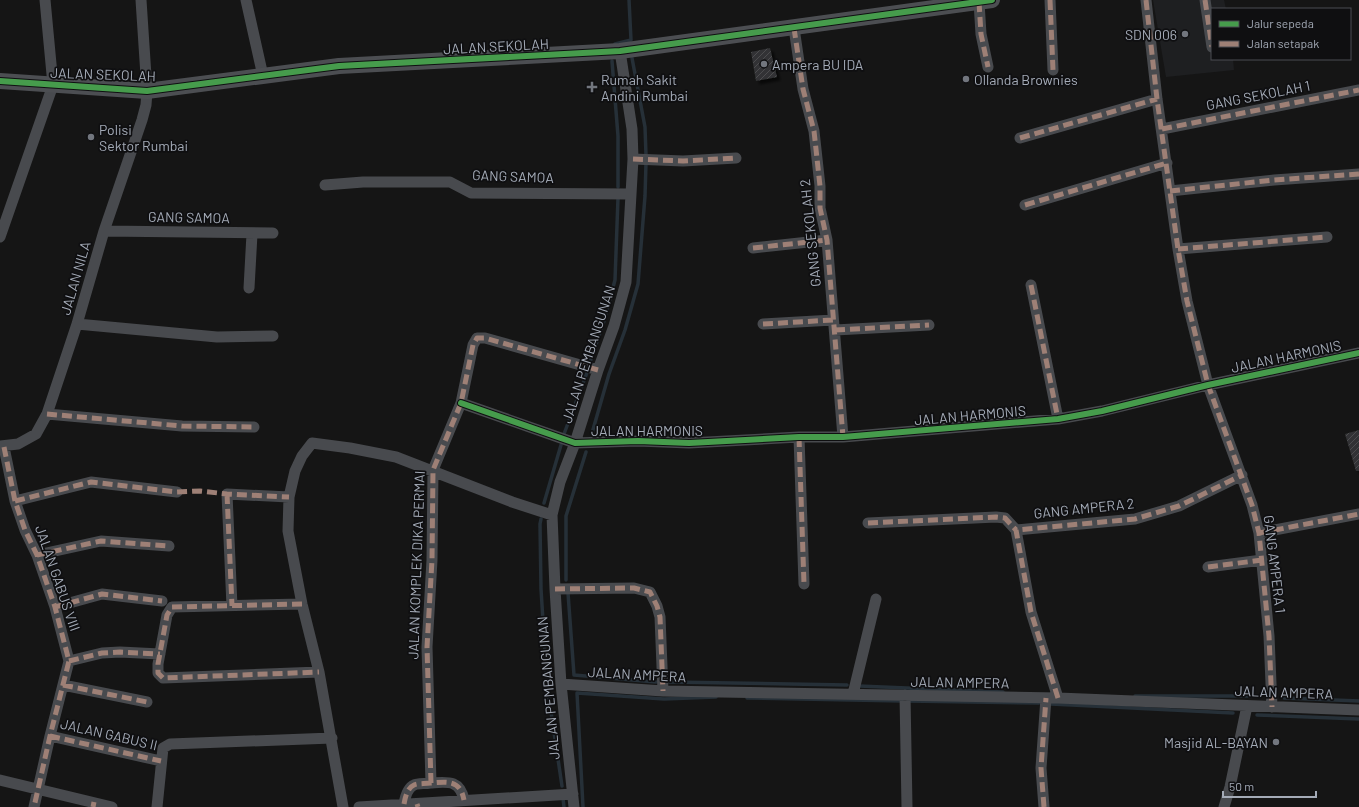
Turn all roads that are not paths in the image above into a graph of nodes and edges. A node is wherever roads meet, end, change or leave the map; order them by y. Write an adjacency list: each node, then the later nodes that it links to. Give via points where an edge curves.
1 (45, 0): 15 (street)
2 (141, 0): 17 (street, JALAN NILA)
3 (246, 0): 13 (street)
4 (1050, 0): 12 (street)
5 (1146, 0): 18 (street)
6 (1205, 0): 9 (street)
7 (979, 1): 8 (street, JALAN SEKOLAH); 11 (street, via 981,34)
8 (794, 28): 10 (street, JALAN SEKOLAH); 34 (street, GANG SEKOLAH 2, via 803,89 814,130 820,208)
9 (1211, 40)
10 (620, 51): 13 (street, JALAN SEKOLAH, via 339,66); 22 (street, JALAN PEMBANGUNAN, via 632,129)
11 (988, 67)
12 (1053, 70)
13 (263, 76): 17 (street, JALAN SEKOLAH)
14 (0, 81): 15 (street, JALAN SEKOLAH)
15 (53, 85): 17 (street, JALAN SEKOLAH); 32 (street)
16 (1359, 90): 19 (street, GANG SEKOLAH 1)
17 (147, 91): 29 (street, JALAN NILA, via 145,110)
18 (1157, 99): 19 (street); 20 (street)
19 (1162, 129): 23 (street)
20 (1020, 138)
21 (736, 158): 22 (street, via 683,161)
22 (633, 159): 27 (street, JALAN PEMBANGUNAN)
23 (1167, 163): 26 (street); 28 (street)
24 (1359, 174): 26 (street)
25 (325, 185): 27 (street, GANG SAMOA, via 363,182 450,182 471,193)
26 (1170, 191): 36 (street)
27 (631, 194): 45 (street, JALAN PEMBANGUNAN, via 626,282)
28 (1026, 205)
29 (104, 231): 31 (street, GANG SAMOA); 39 (street, JALAN NILA)
30 (273, 233): 31 (street, GANG SAMOA)
31 (252, 234): 38 (street)
32 (0, 237)
33 (1327, 237): 36 (street)
34 (827, 240): 35 (street); 41 (street, GANG SEKOLAH 2)
35 (753, 248)
36 (1178, 249): 46 (street, via 1187,302)
37 (1031, 285): 49 (street)
38 (249, 288)
39 (77, 324): 43 (street, via 217,337); 48 (street, JALAN NILA)
40 (763, 324): 41 (street)
41 (834, 325): 42 (street); 51 (street, GANG SEKOLAH 2)
42 (929, 325)
43 (273, 336)
44 (1359, 353): 46 (street, JALAN HARMONIS)
45 (598, 370): 47 (street, JALAN KOMPLEK DIKA PERMAI, via 485,338 477,338 472,345); 53 (street, JALAN PEMBANGUNAN)
46 (1208, 385): 49 (street, JALAN HARMONIS); 56 (street, GANG AMPERA 1)
47 (461, 403): 53 (street); 55 (street, JALAN KOMPLEK DIKA PERMAI)
48 (47, 414): 50 (street, via 182,426); 54 (street, JALAN NILA, via 36,434 18,444)
49 (1058, 419): 51 (street, JALAN HARMONIS)
50 (254, 427)
51 (843, 436): 52 (street, JALAN HARMONIS)
52 (799, 437): 53 (street, JALAN HARMONIS, via 689,443); 69 (street)
53 (575, 443): 61 (street, JALAN PEMBANGUNAN, via 560,482)
54 (2, 446): 59 (street, JALAN GABUS VIII)
55 (433, 470): 58 (street, via 396,457 312,443 295,471); 61 (street); 94 (street, JALAN KOMPLEK DIKA PERMAI, via 432,560 427,647)
56 (1242, 475): 63 (street, GANG AMPERA 2, via 1179,506 1135,519); 64 (street, GANG AMPERA 1)
57 (177, 492): 59 (street, via 91,482)
58 (289, 497): 73 (street, via 288,531); 74 (street, via 227,494)
59 (15, 501): 66 (street, JALAN GABUS VIII)
60 (1359, 514): 64 (street)
61 (552, 515): 70 (street, JALAN PEMBANGUNAN)
62 (868, 523): 63 (street, GANG AMPERA 2, via 996,517 1005,518)
63 (1016, 530): 85 (street, GANG AMPERA 2, via 1031,612)
64 (1259, 533): 67 (street, GANG AMPERA 1)
65 (169, 546): 66 (street, via 101,541)
66 (37, 555): 75 (street, JALAN GABUS VIII)
67 (1262, 560): 68 (street); 88 (street, GANG AMPERA 1)
68 (1208, 567)
69 (804, 584)
70 (555, 588): 79 (street, JALAN PEMBANGUNAN); 81 (street, via 634,588 650,592 658,606 660,618)
71 (876, 599): 82 (street)
72 (162, 601): 75 (street, via 102,594)
73 (302, 604): 74 (street); 78 (street)
74 (232, 606): 76 (street, via 172,607 167,615)
75 (55, 607): 77 (street, JALAN GABUS VIII)
76 (160, 654): 77 (street, via 102,653); 78 (street, via 158,673 163,678)
77 (69, 661): 80 (street, JALAN GABUS VIII)
78 (318, 672): 91 (street)
79 (561, 684): 81 (street, JALAN AMPERA); 96 (street, JALAN PEMBANGUNAN)
80 (63, 685): 86 (street); 90 (street, JALAN GABUS VIII)
81 (663, 691): 82 (street, JALAN AMPERA)
82 (853, 694): 83 (street, JALAN AMPERA)
83 (905, 696): 84 (street, JALAN AMPERA); 107 (street)
84 (1046, 698): 85 (street, JALAN AMPERA); 108 (street, via 1041,768)
85 (1058, 698): 87 (street, JALAN AMPERA)
86 (147, 702)
87 (1247, 706): 88 (street, JALAN AMPERA); 109 (street)
88 (1272, 707): 89 (street, JALAN AMPERA)
89 (1359, 710)
90 (50, 736): 92 (street, JALAN GABUS II); 95 (street, JALAN GABUS VIII)
91 (332, 738): 92 (street, via 170,744 163,748); 104 (street)
92 (161, 761): 103 (street)
93 (0, 780): 95 (street)
94 (431, 783): 97 (street, via 448,782 458,786 463,792); 98 (street, via 414,785 409,790)
95 (38, 789): 99 (street); 101 (street, JALAN GABUS VIII)
96 (573, 794): 97 (street); 106 (street, JALAN PEMBANGUNAN)
97 (464, 800): 100 (street)
98 (404, 804): 100 (street); 105 (street)
99 (94, 805): 102 (street)
100 (417, 805)
101 (34, 807)
102 (112, 807)
103 (157, 807)
104 (344, 807)
105 (358, 807)
106 (574, 807)
107 (907, 807)
108 (1044, 807)
109 (1224, 807)

